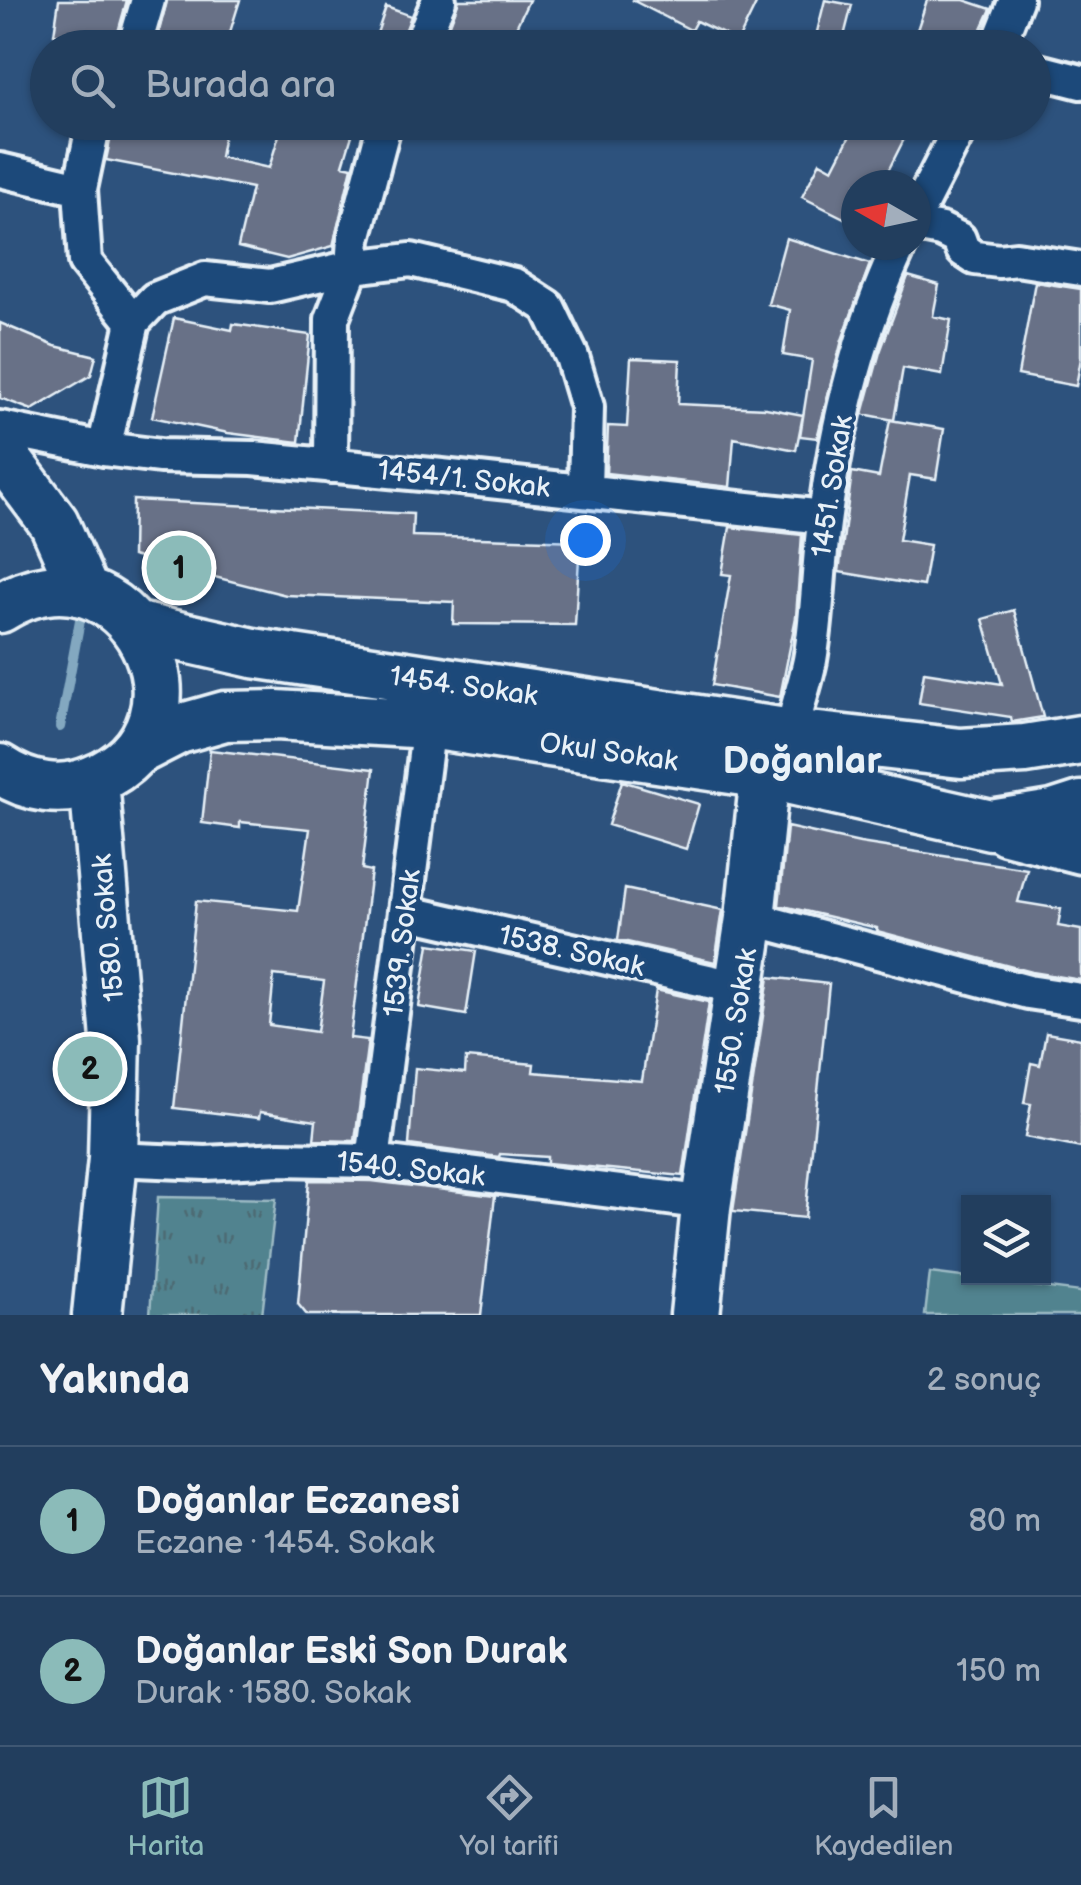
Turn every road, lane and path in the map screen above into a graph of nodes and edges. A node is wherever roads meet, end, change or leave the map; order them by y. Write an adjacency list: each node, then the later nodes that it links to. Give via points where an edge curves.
1 (148, 0): 4 (street)
2 (440, 0): 5 (street)
3 (1016, 0): 6 (street)
4 (139, 30)
5 (427, 30)
6 (1004, 30)
7 (1051, 74): 8 (street)
8 (1081, 82)
9 (90, 140): 14 (street)
10 (380, 140): 17 (street)
11 (954, 140): 13 (street)
12 (0, 170): 14 (street)
13 (931, 185)
14 (80, 189): 19 (street, via 85,262)
15 (931, 228): 18 (street, via 959,239 975,258)
16 (892, 260): 25 (street, 1451. Sokak, via 842,408)
17 (352, 267): 19 (street, via 270,286 204,279 156,299); 23 (street, via 329,341); 24 (street, via 411,260 514,285 548,307 587,407)
18 (1081, 269)
19 (134, 322): 21 (street)
20 (0, 428): 21 (street, 1454/1. Sokak)
21 (104, 449): 23 (street, 1454/1. Sokak)
22 (0, 451): 26 (main road, via 54,523)
23 (331, 466): 24 (street, 1454/1. Sokak)
24 (585, 490): 25 (street, 1454/1. Sokak)
25 (824, 517): 30 (street, 1451. Sokak, via 810,660)
26 (84, 591): 27 (main road, via 52,588); 28 (main road, via 114,605)
27 (0, 608)
28 (138, 628): 30 (main road, 1454. Sokak, via 253,654); 32 (main road, via 153,657 158,689 152,722)
29 (429, 724): 32 (main road, Okul Sokak, via 225,716 179,728); 34 (main road, Okul Sokak); 39 (street, 1539. Sokak)
30 (792, 734): 31 (main road, via 961,753); 34 (main road, 1550. Sokak)
31 (1081, 740)
32 (136, 751): 35 (main road, Okul Sokak)
33 (0, 769): 35 (main road, via 47,788)
34 (765, 774): 37 (main road, Okul Sokak); 40 (main road, 1550. Sokak)
35 (94, 780): 43 (main road, 1580. Sokak, via 116,1039)
36 (1081, 806): 37 (main road, Okul Sokak)
37 (990, 825): 38 (main road)
38 (1081, 849)
39 (406, 912): 41 (street, 1538. Sokak); 44 (street, 1539. Sokak)
40 (750, 918): 41 (main road, 1550. Sokak); 42 (street)
41 (739, 988): 45 (main road, 1550. Sokak)
42 (1081, 1000)
43 (113, 1159): 44 (street, 1540. Sokak); 46 (main road, 1580. Sokak)
44 (372, 1161): 45 (street, 1540. Sokak)
45 (708, 1203): 47 (main road, 1550. Sokak)
46 (97, 1315)
47 (695, 1315)

